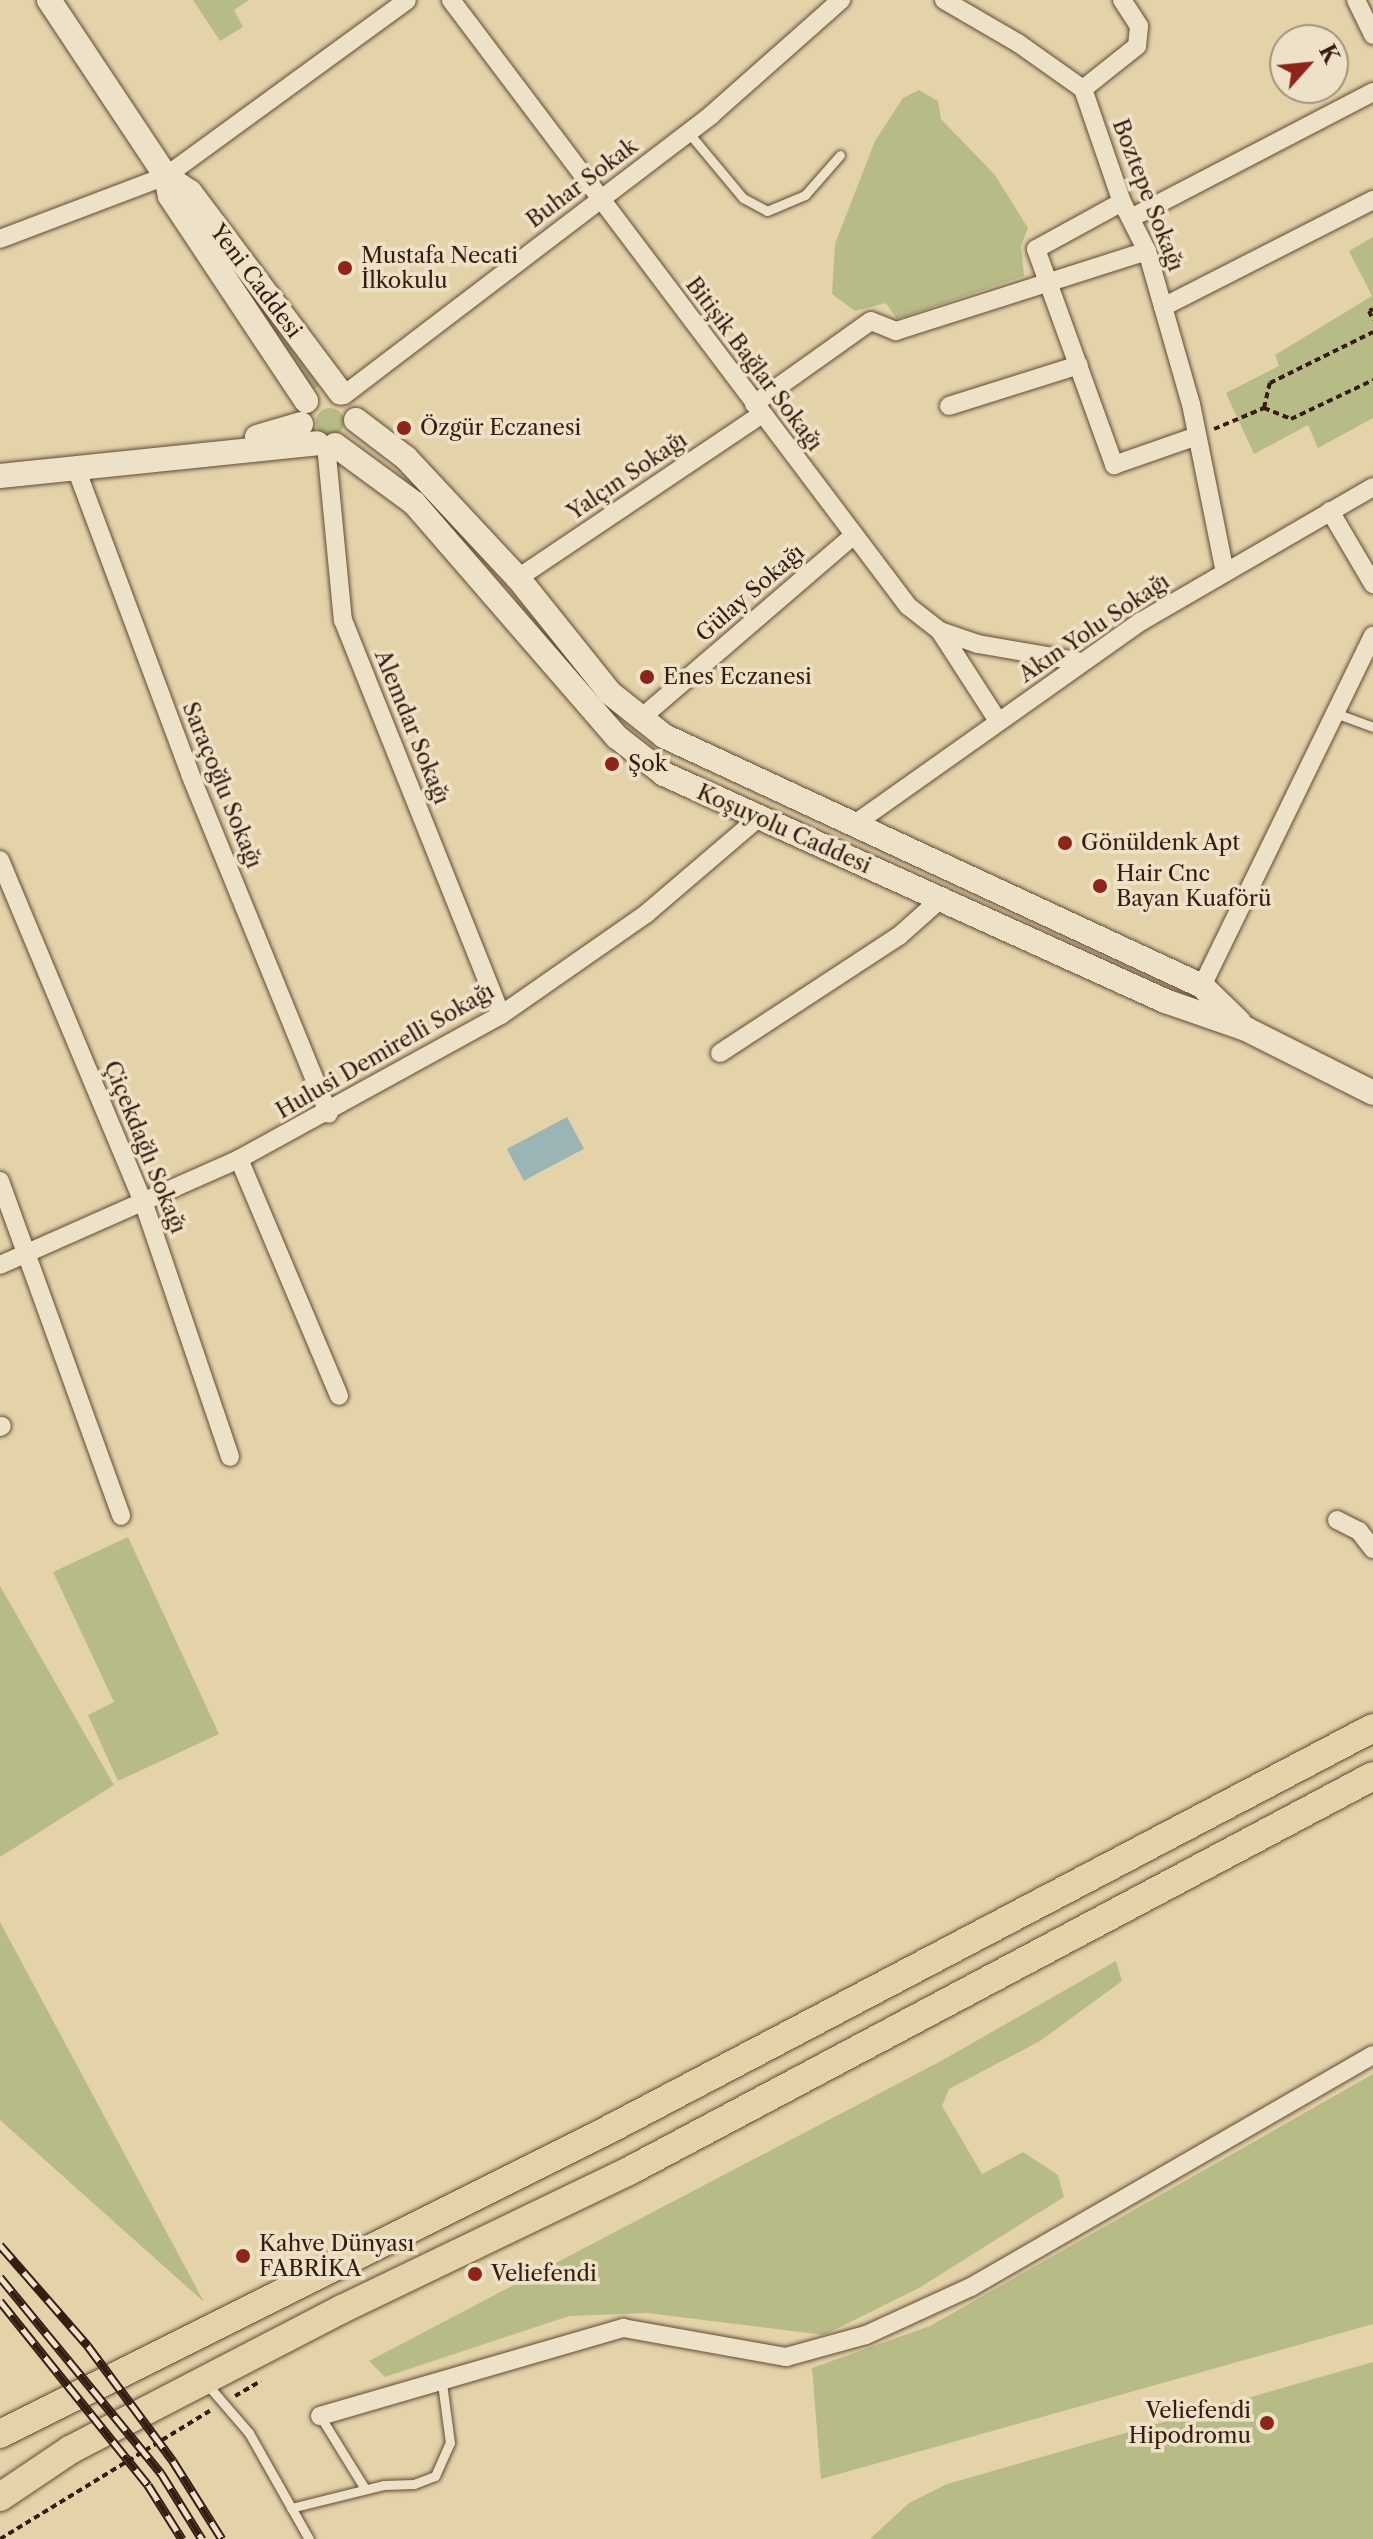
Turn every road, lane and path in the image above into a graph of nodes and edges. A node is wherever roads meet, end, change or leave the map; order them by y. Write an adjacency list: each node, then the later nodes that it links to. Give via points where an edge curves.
1 (49, 0): 13 (street, Yeni Caddesi)
2 (407, 0): 13 (street)
3 (451, 0): 14 (street, Bitişik Bağlar Sokağı)
4 (841, 0): 11 (street, Buhar Sokak)
5 (944, 0): 9 (street)
6 (1122, 0): 9 (street, via 1139,26 1137,46)
7 (1356, 0): 8 (street)
8 (1373, 35)
9 (1083, 89): 16 (street, Boztepe Sokağı)
10 (1373, 92): 16 (street)
11 (688, 132): 12 (lane, via 743,198 767,211 805,195); 14 (street, Buhar Sokak)
12 (840, 155)
13 (166, 176): 17 (street); 26 (street, Yeni Caddesi, via 190,192); 31 (street, Yeni Caddesi, via 170,196)
14 (599, 200): 26 (street, Buhar Sokak); 29 (street, Bitişik Bağlar Sokağı)
15 (1373, 200): 20 (street)
16 (1126, 210): 18 (street, Boztepe Sokağı); 19 (street, via 1036,249)
17 (0, 239)
18 (1147, 251): 19 (street); 20 (street, Boztepe Sokağı)
19 (1049, 282): 24 (street); 29 (street, Yalçın Sokağı, via 896,331 871,321)
20 (1163, 307): 32 (street, Boztepe Sokağı)
21 (1373, 309): 22 (path)
22 (1373, 320)
23 (1373, 332): 28 (path, via 1270,383)
24 (1079, 365): 27 (street); 32 (street, via 1114,465)
25 (1373, 380): 28 (path, via 1291,419)
26 (343, 394): 30 (street, Yeni Caddesi); 31 (street, via 325,389)
27 (949, 406)
28 (1264, 408): 32 (path)
29 (758, 409): 37 (street, Bitişik Bağlar Sokağı); 39 (street, Yalçın Sokağı)
30 (356, 420): 31 (street, via 347,437); 39 (street, Koşuyolu Caddesi, via 406,458)
31 (317, 431): 33 (street); 41 (street, Koşuyolu Caddesi, via 414,503); 56 (street, Alemdar Sokağı, via 343,620)
32 (1197, 436): 38 (street, Boztepe Sokağı)
33 (77, 471): 34 (street); 60 (street, Saraçoğlu Sokağı, via 190,774)
34 (0, 476)
35 (1373, 487): 36 (street, Akın Yolu Sokağı)
36 (1330, 511): 38 (street, Akın Yolu Sokağı); 40 (street)
37 (854, 535): 42 (street, Bitişik Bağlar Sokağı, via 908,606); 46 (street, Gülay Sokağı)
38 (1225, 573): 44 (street, Akın Yolu Sokağı)
39 (518, 578): 41 (street); 46 (street, Koşuyolu Caddesi, via 610,693)
40 (1373, 584)
41 (499, 595): 49 (street, Koşuyolu Caddesi)
42 (940, 631): 44 (street, Bitişik Bağlar Sokağı); 47 (street)
43 (1373, 635): 45 (street)
44 (1082, 662): 47 (street, Akın Yolu Sokağı)
45 (1335, 713): 48 (lane); 55 (street)
46 (640, 719): 49 (street); 51 (street, Koşuyolu Caddesi, via 733,771)
47 (998, 721): 51 (street, Akın Yolu Sokağı)
48 (1373, 727)
49 (617, 737): 50 (street, Koşuyolu Caddesi, via 664,774)
50 (757, 819): 52 (street, Koşuyolu Caddesi); 56 (street, Hulusi Demirelli Sokağı, via 647,913)
51 (852, 826): 52 (street); 55 (street, Koşuyolu Caddesi)
52 (843, 857): 54 (street, Koşuyolu Caddesi)
53 (0, 860): 63 (street, Çiçekdağlı Sokağı)
54 (943, 897): 57 (street, Koşuyolu Caddesi, via 1165,1001); 58 (street, via 899,936)
55 (1202, 986): 57 (street, Koşuyolu Caddesi)
56 (501, 1015): 60 (street, Hulusi Demirelli Sokağı)
57 (1246, 1029): 59 (street, Koşuyolu Caddesi)
58 (720, 1053)
59 (1373, 1093)
60 (329, 1114): 61 (street, Hulusi Demirelli Sokağı)
61 (239, 1159): 63 (street, Hulusi Demirelli Sokağı); 66 (street)
62 (0, 1181): 64 (street)
63 (144, 1204): 64 (street, Hulusi Demirelli Sokağı); 67 (street, Çiçekdağlı Sokağı)
64 (25, 1253): 65 (street, Hulusi Demirelli Sokağı); 68 (street)
65 (0, 1265)
66 (339, 1396)
67 (230, 1457)
68 (121, 1516)
69 (1337, 1520): 70 (street, via 1359,1531)
70 (1373, 1549)
71 (1373, 1728): 77 (main road, via 606,2131)
72 (1373, 1776): 74 (main road, via 629,2171)
73 (1373, 2055): 75 (street, via 971,2287 866,2335 786,2357 623,2328)
74 (204, 2381): 79 (main road, via 70,2450); 80 (lane, via 249,2433)
75 (442, 2383): 76 (street); 78 (lane, via 450,2443 435,2476 414,2484)
76 (320, 2416): 78 (lane)
77 (0, 2434)
78 (365, 2489): 80 (lane)
79 (0, 2497)
80 (291, 2508): 81 (lane)
81 (309, 2539)

